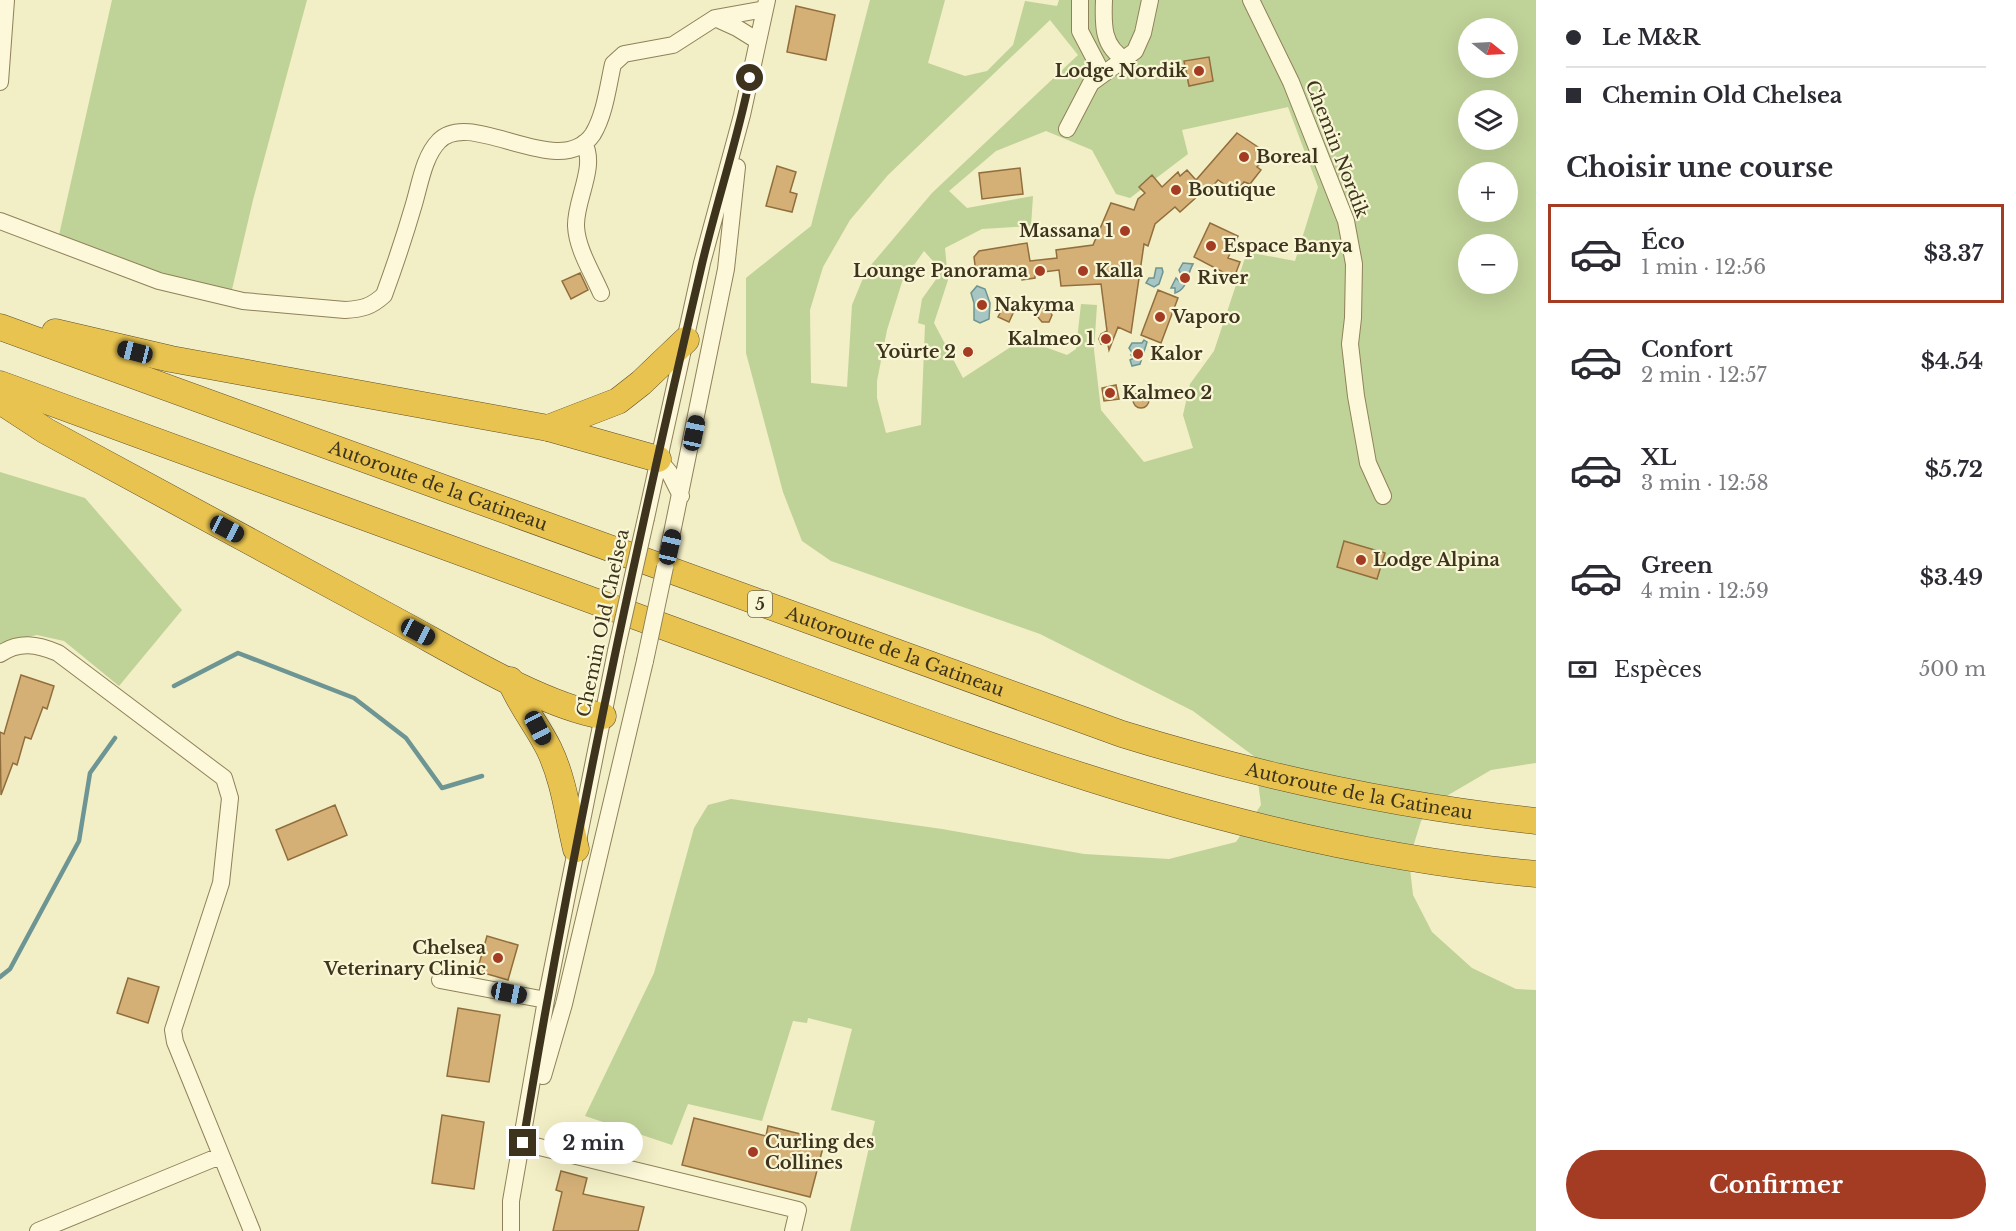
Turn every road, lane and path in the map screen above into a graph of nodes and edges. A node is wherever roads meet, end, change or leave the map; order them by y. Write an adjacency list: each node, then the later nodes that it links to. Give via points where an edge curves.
1 (6, 0): 13 (street)
2 (1080, 0): 9 (street)
3 (1104, 0): 8 (street)
4 (1150, 0): 11 (street, via 1143,33)
5 (1251, 0): 27 (street, Chemin Nordik, via 1292,82 1346,221 1354,264 1350,344 1356,396 1368,464)
6 (766, 4): 7 (street); 10 (street, Chemin Old Chelsea)
7 (715, 18): 10 (street); 16 (street, via 673,45 615,59 599,121)
8 (1102, 27): 9 (street); 11 (street, via 1112,50)
9 (1074, 35): 12 (street)
10 (758, 41): 14 (street, Chemin Old Chelsea)
11 (1126, 60): 12 (street)
12 (1102, 73): 15 (street, via 1084,94)
13 (0, 82)
14 (742, 115): 21 (street, Chemin Old Chelsea, via 702,263); 26 (street, Chemin Old Chelsea, via 726,269)
15 (1067, 129)
16 (585, 143): 17 (street, via 560,152 472,133 457,132 439,140 427,162 384,296 373,306 362,309 230,298 159,281); 18 (street, via 588,158 576,225)
17 (0, 221)
18 (601, 293)
19 (0, 319): 24 (highway, via 171,360)
20 (0, 327): 32 (highway, Autoroute de la Gatineau / 5, via 1122,734 1236,768 1339,791)
21 (686, 340): 24 (highway, via 618,401); 25 (street, Chemin Old Chelsea)
22 (0, 384): 34 (highway, via 1124,791 1322,843 1446,864)
23 (0, 400): 29 (highway, via 46,431)
24 (548, 428): 25 (highway)
25 (658, 459): 26 (street); 31 (street, Chemin Old Chelsea, bridge)
26 (681, 496): 30 (street, Chemin Old Chelsea, bridge)
27 (1383, 496)
28 (0, 654): 38 (street, via 12,646 24,645 58,653 224,778 228,787 221,883 173,1030)
29 (510, 680): 31 (highway); 33 (highway, via 554,762)
30 (634, 710): 31 (street); 37 (street, Chemin Old Chelsea, via 564,1004)
31 (603, 716): 33 (street, Chemin Old Chelsea)
32 (1536, 821)
33 (576, 849): 36 (street, Chemin Old Chelsea)
34 (1536, 874)
35 (440, 980): 36 (street)
36 (546, 1000): 37 (street, Chemin Old Chelsea)
37 (523, 1143): 39 (street, Chemin Old Chelsea); 44 (street, via 798,1210)
38 (220, 1156): 40 (street); 41 (street)
39 (511, 1201): 42 (street, Chemin Old Chelsea); 43 (street, Chemin Old Chelsea)
40 (38, 1231)
41 (252, 1231)
42 (500, 1231)
43 (511, 1231)
44 (793, 1231)

